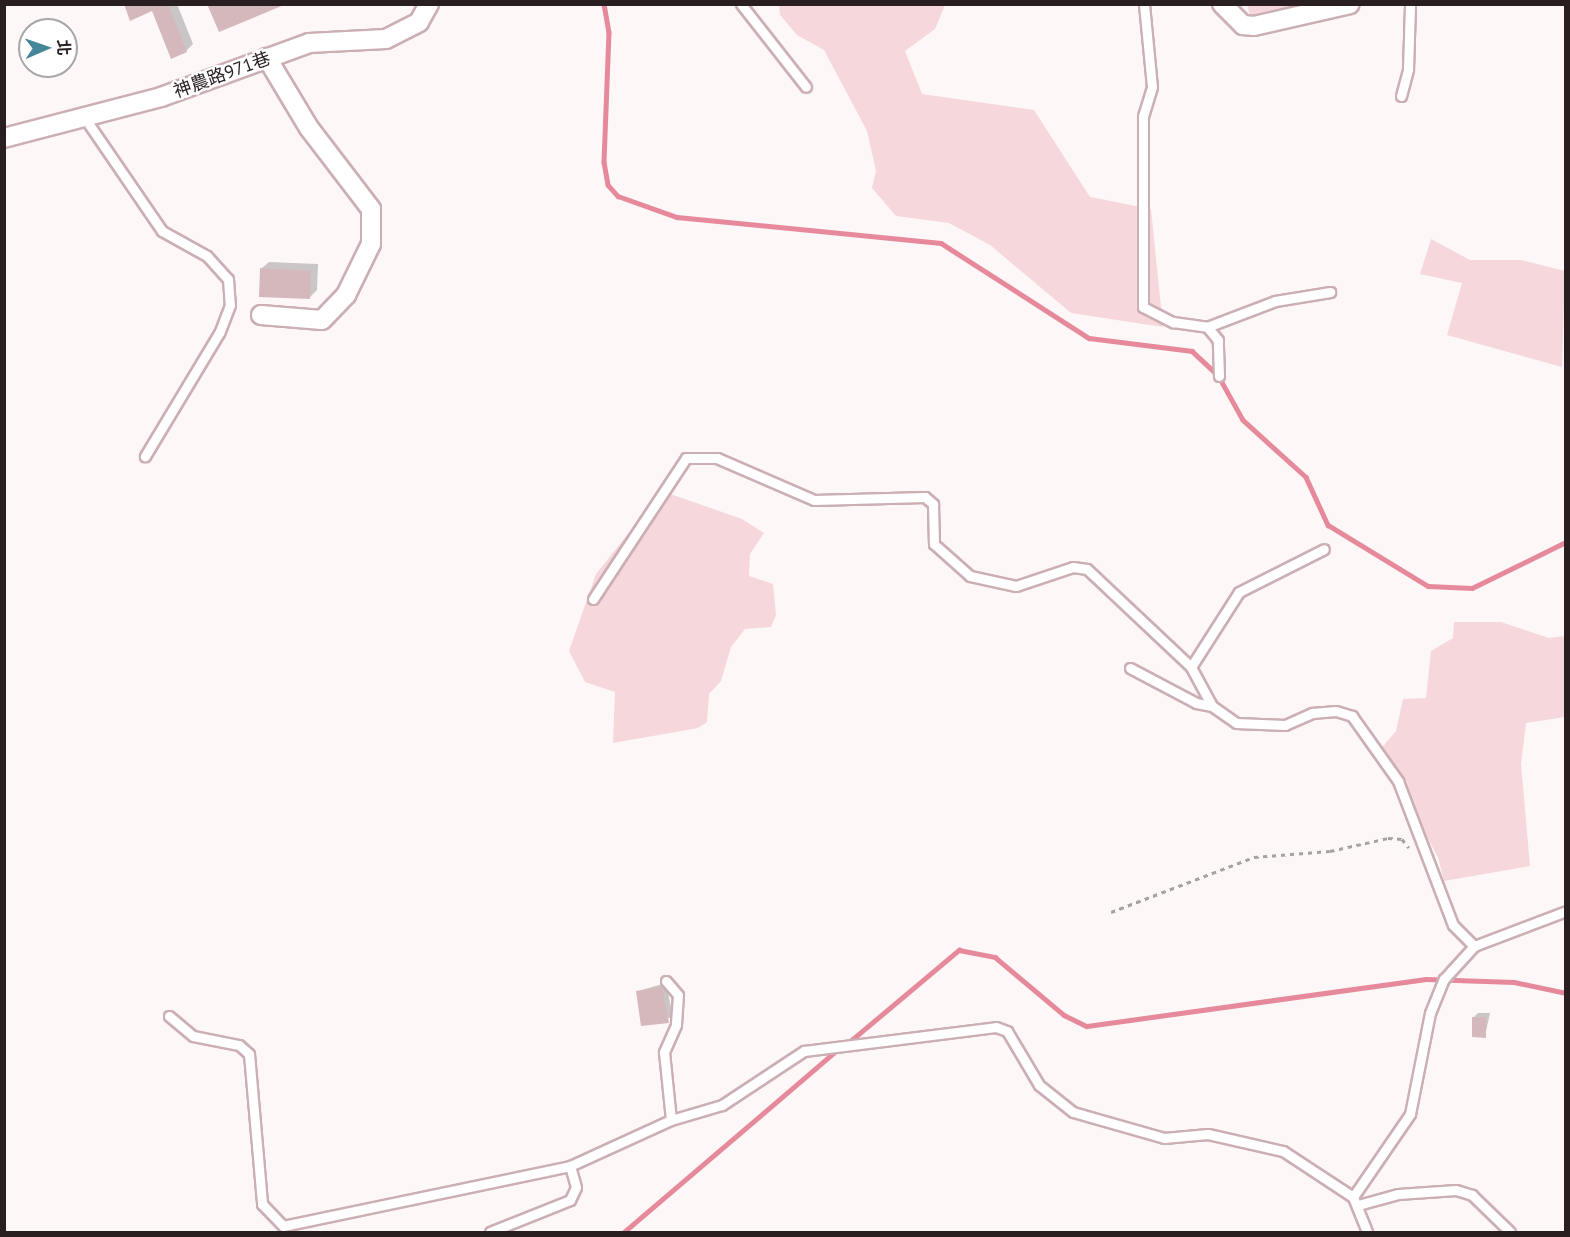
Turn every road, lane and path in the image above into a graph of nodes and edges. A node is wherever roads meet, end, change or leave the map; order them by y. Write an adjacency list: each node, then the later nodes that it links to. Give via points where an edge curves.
1 (429, 4): 7 (street, 神農路971巷, via 419,22 386,39 336,38)
2 (741, 4): 8 (lane)
3 (1144, 4): 14 (lane, via 1152,87 1143,116 1143,307 1173,321)
4 (1350, 4): 6 (street, via 1254,26)
5 (1410, 4): 9 (lane, via 1408,69)
6 (1231, 8)
7 (267, 58): 10 (street, 神農路971巷, via 161,97); 13 (street, via 309,128 370,209 371,243 346,295 322,320)
8 (806, 87)
9 (1401, 96)
10 (84, 117): 11 (street, 神農路971巷); 16 (lane, via 162,231 207,256 228,279 230,304 219,333)
11 (4, 138)
12 (1330, 292): 14 (lane, via 1275,301)
13 (261, 315)
14 (1207, 327): 15 (lane, via 1218,340)
15 (1219, 376)
16 (145, 456)
17 (1324, 549): 19 (lane, via 1239,592)
18 (593, 599): 19 (lane, via 686,458 717,458 814,500 925,497 933,504 934,544 970,576 1016,586 1073,567 1087,569)
19 (1191, 667): 21 (lane)
20 (1130, 668): 21 (lane, via 1196,703)
21 (1212, 706): 25 (lane, via 1223,719 1256,727 1285,725 1312,713 1352,716 1398,781 1453,925)
22 (1413, 857): 24 (path, via 1402,839 1388,838 1330,852 1254,857)
23 (1566, 911): 25 (lane)
24 (1111, 912)
25 (1474, 946): 30 (lane, via 1444,979 1430,1013 1410,1114)
26 (666, 981): 28 (lane, via 678,995 676,1025 664,1052)
27 (169, 1016): 29 (lane, via 193,1036 239,1046 249,1054 262,1204 283,1226)
28 (671, 1120): 29 (lane); 30 (lane, via 722,1106 804,1051 996,1027 1006,1031 1039,1085 1073,1112 1164,1138 1246,1139 1283,1151)
29 (570, 1166): 31 (lane, via 576,1187 570,1200)
30 (1355, 1201): 32 (lane); 33 (lane, via 1456,1190 1472,1195)
31 (490, 1233)
32 (1366, 1233)
33 (1509, 1233)

